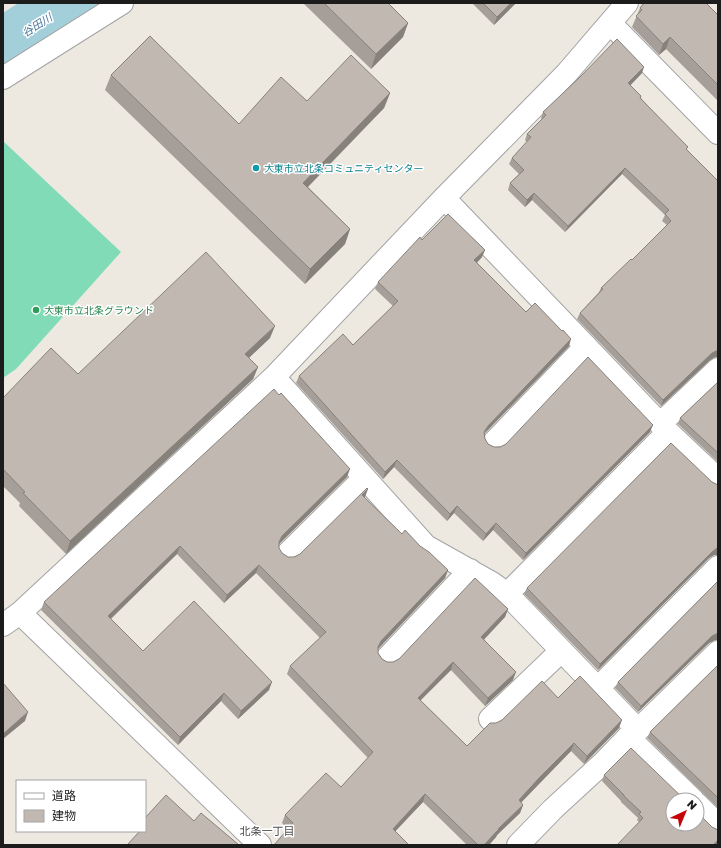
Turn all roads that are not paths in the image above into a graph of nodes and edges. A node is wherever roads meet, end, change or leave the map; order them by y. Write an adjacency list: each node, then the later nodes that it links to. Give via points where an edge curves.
1 (122, 3): 4 (street)
2 (628, 3): 3 (street)
3 (610, 23): 5 (street); 6 (street, via 566,74)
4 (3, 78)
5 (718, 133)
6 (444, 198): 7 (street); 9 (street)
7 (586, 346): 10 (street); 11 (street)
8 (718, 369): 10 (street)
9 (274, 377): 12 (street); 18 (street)
10 (664, 428): 13 (street); 17 (street)
11 (494, 442)
12 (364, 478): 14 (street); 16 (street, via 426,546)
13 (718, 479)
14 (288, 553)
15 (718, 567): 22 (street)
16 (470, 570): 17 (street); 21 (street)
17 (507, 594): 19 (street)
18 (11, 619): 28 (street)
19 (561, 651): 22 (street); 23 (street)
20 (718, 652): 24 (street)
21 (387, 658)
22 (598, 688): 24 (street)
23 (490, 719)
24 (633, 733): 25 (street); 29 (street)
25 (685, 792)
26 (705, 812): 27 (street)
27 (718, 825)
28 (257, 844)
29 (518, 845)

